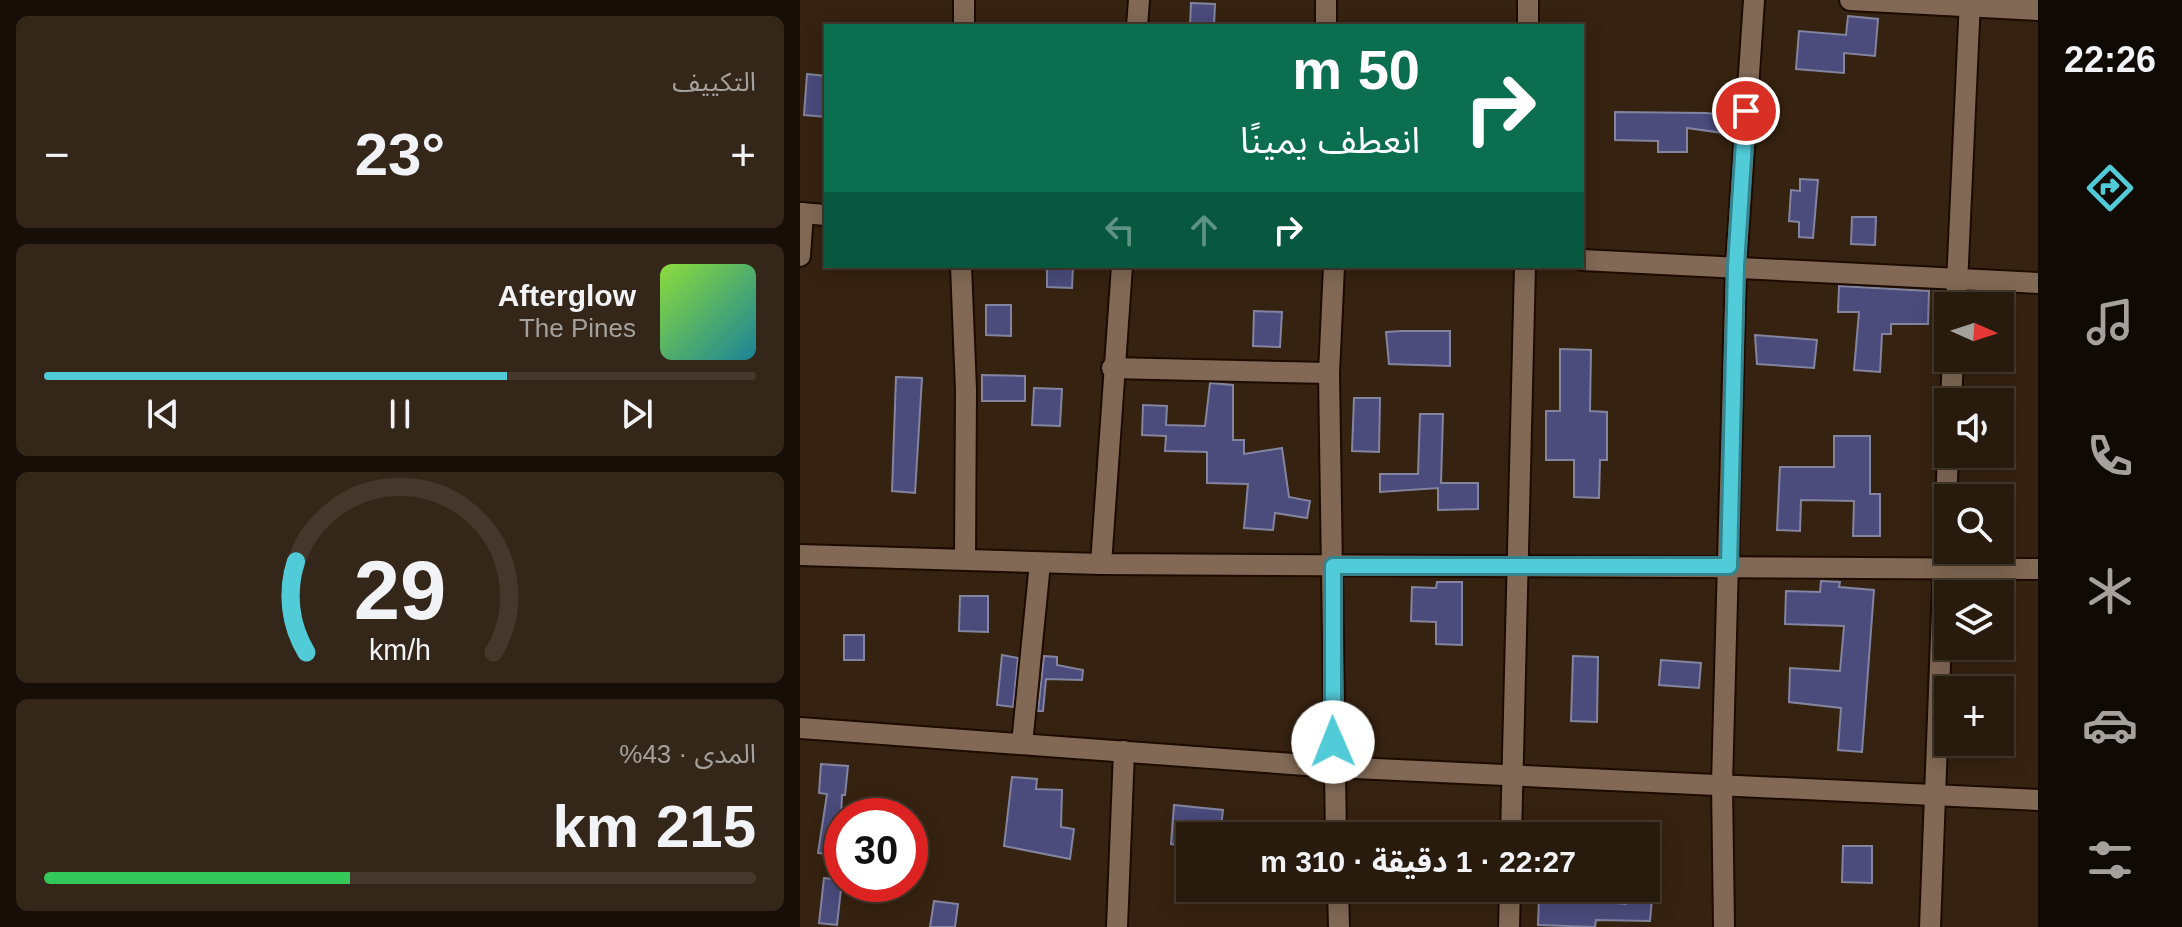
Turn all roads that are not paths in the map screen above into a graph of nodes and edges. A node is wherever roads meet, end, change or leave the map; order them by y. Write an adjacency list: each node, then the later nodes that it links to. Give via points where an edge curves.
1 (964, 0): 9 (street)
2 (1139, 0): 10 (street)
3 (1326, 0): 11 (street)
4 (1528, 0): 12 (street)
5 (1754, 0): 17 (street)
6 (1850, 0): 7 (street)
7 (1970, 3): 8 (street); 22 (street)
8 (2038, 10)
9 (964, 24)
10 (1137, 24)
11 (1326, 24)
12 (1528, 24)
13 (802, 213): 14 (street); 15 (street)
14 (824, 215)
15 (800, 256)
16 (1584, 260): 17 (street)
17 (1736, 266): 22 (street); 34 (street)
18 (961, 268): 29 (street)
19 (1122, 268): 25 (street)
20 (1334, 268): 26 (street)
21 (1525, 268): 32 (street)
22 (1958, 279): 23 (street); 24 (street)
23 (2038, 283)
24 (1957, 292)
25 (1112, 368): 26 (street); 31 (street)
26 (1329, 373): 33 (street)
27 (1947, 468): 35 (street)
28 (800, 555): 29 (street)
29 (965, 559): 30 (street)
30 (1040, 563): 31 (street); 38 (street)
31 (1101, 564): 33 (street)
32 (1518, 564): 33 (street); 34 (street); 41 (street)
33 (1333, 566): 40 (street)
34 (1729, 566): 35 (street); 42 (street)
35 (1943, 567): 36 (street); 43 (street)
36 (2038, 569)
37 (800, 728): 38 (street)
38 (1022, 744): 39 (street)
39 (1124, 751): 40 (street); 49 (street)
40 (1333, 767): 41 (street); 45 (street)
41 (1511, 775): 42 (street); 46 (street)
42 (1722, 784): 43 (street); 52 (street)
43 (1933, 795): 44 (street); 53 (street)
44 (2038, 800)
45 (1335, 822)
46 (1511, 822)
47 (1338, 902): 50 (street)
48 (1510, 902): 51 (street)
49 (1117, 927)
50 (1339, 927)
51 (1509, 927)
52 (1724, 927)
53 (1930, 927)

